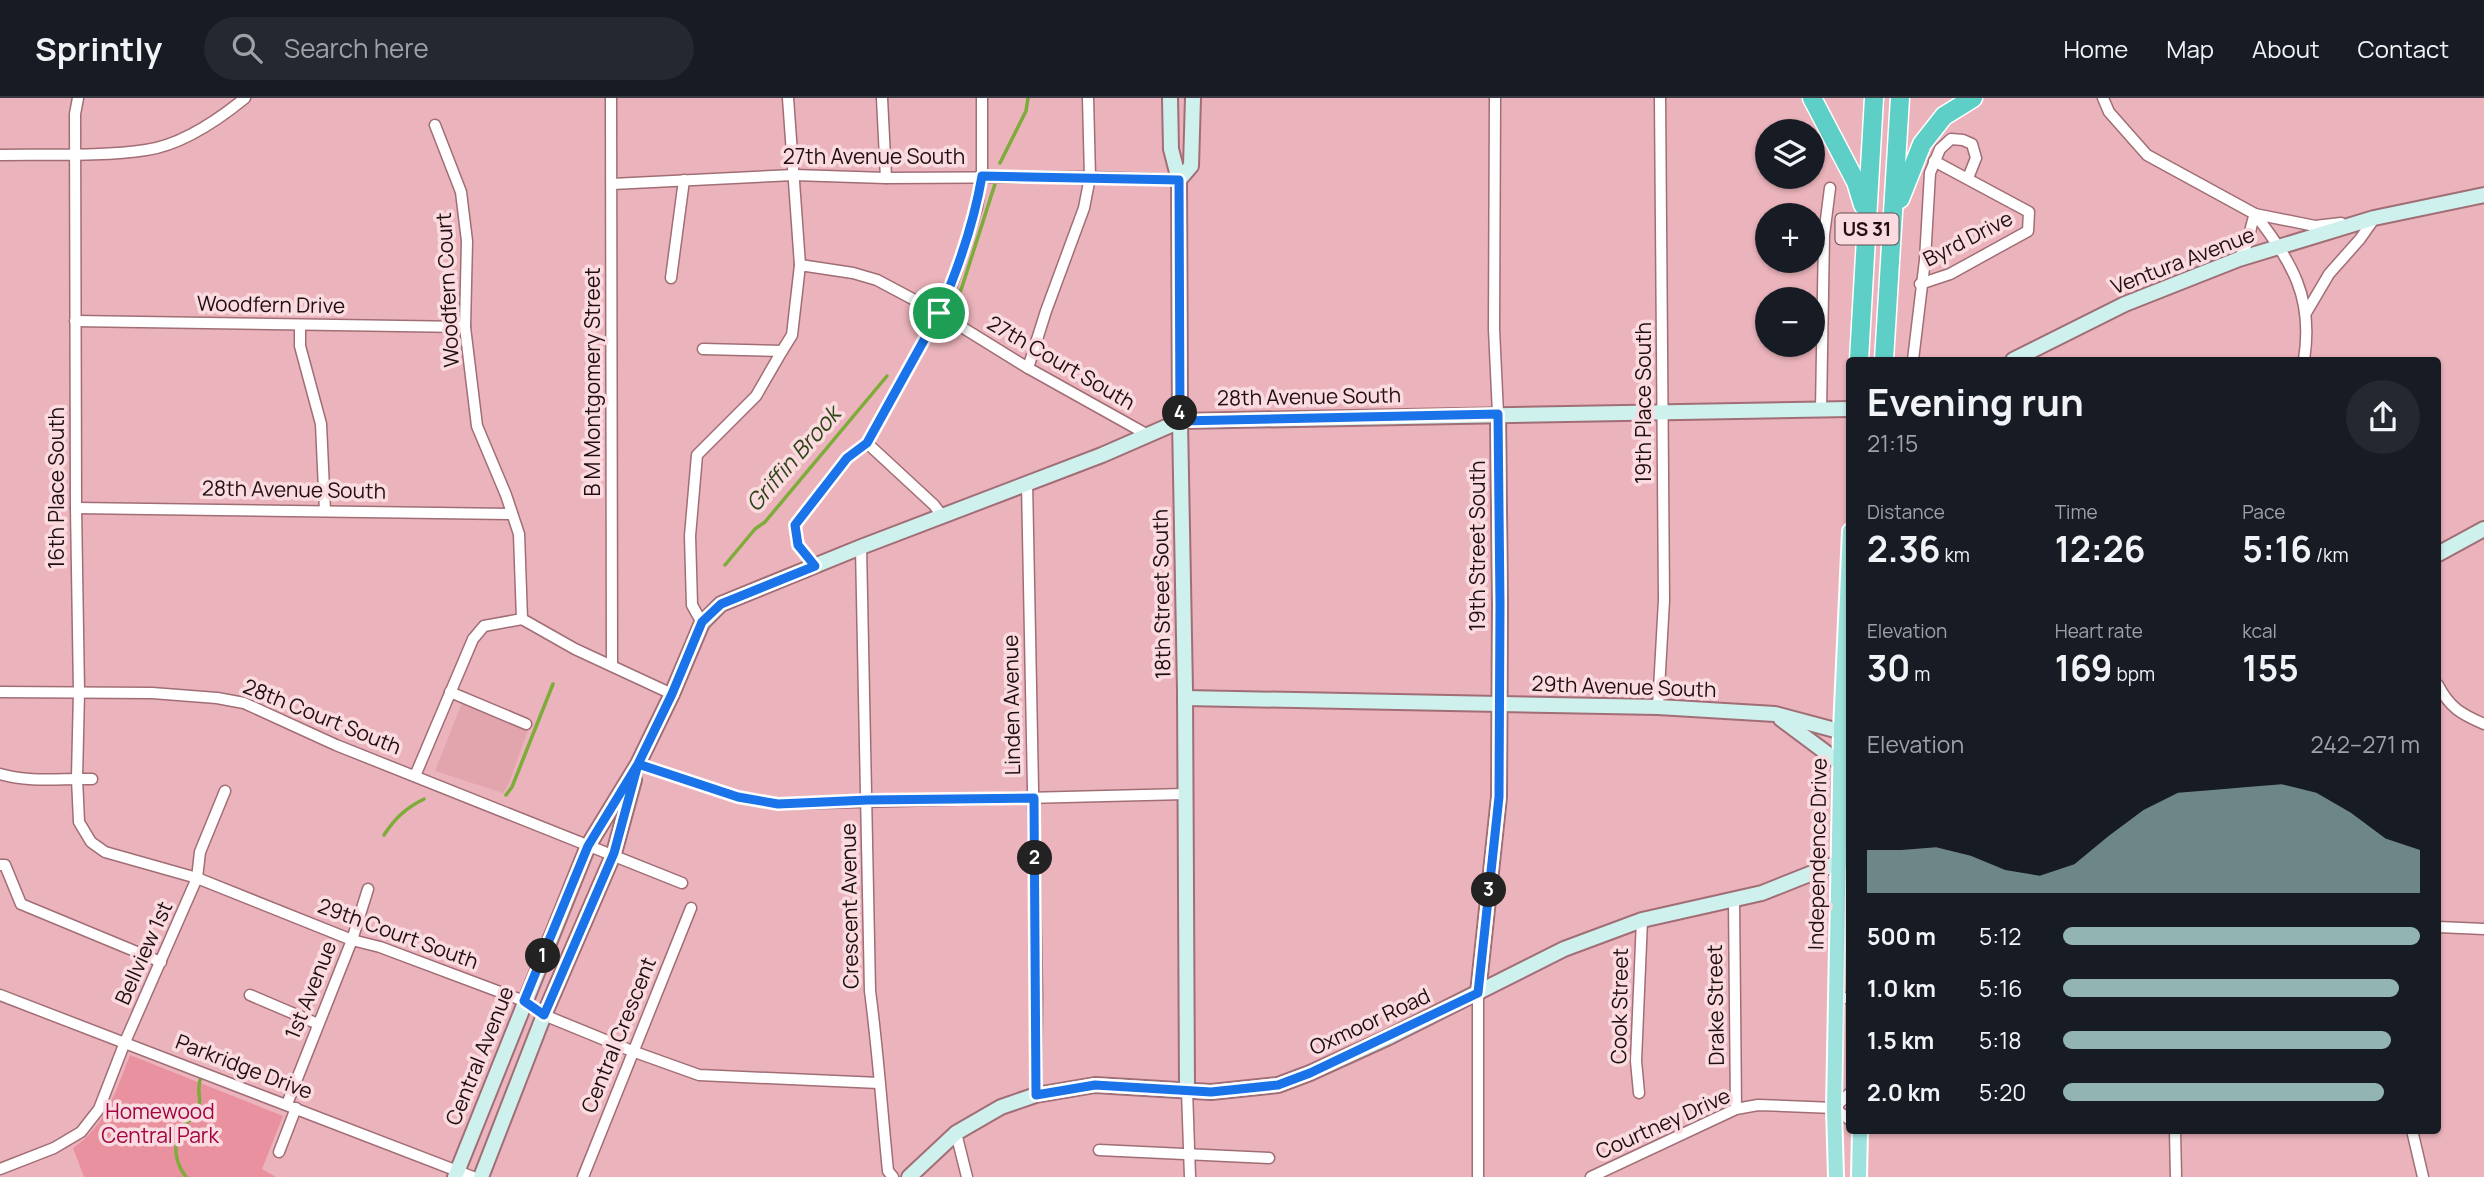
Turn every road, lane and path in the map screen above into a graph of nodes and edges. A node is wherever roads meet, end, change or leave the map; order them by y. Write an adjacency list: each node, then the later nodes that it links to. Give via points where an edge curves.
1 (78, 98): 18 (street, 16th Place South)
2 (245, 98): 18 (street, via 179,139 147,150)
3 (611, 98): 28 (street, B M Montgomery Street)
4 (788, 98): 21 (street)
5 (882, 98): 24 (street)
6 (982, 98): 22 (street)
7 (1088, 98): 23 (street)
8 (1170, 98): 27 (street, 18th Street South, via 1171,149)
9 (1193, 98): 27 (street, via 1191,166)
10 (1495, 98): 56 (street, 19th Street South)
11 (1660, 98): 55 (street, 19th Place South)
12 (1812, 98): 34 (highway, via 1856,181)
13 (1874, 98): 34 (highway, US 31)
14 (1900, 98): 31 (highway, US 31)
15 (1973, 98): 31 (highway, via 1944,116 1922,144)
16 (2103, 98): 32 (street, via 2109,112 2147,155)
17 (435, 125): 44 (street, Woodfern Court, via 461,192 467,241)
18 (76, 153): 19 (street); 42 (street, 16th Place South)
19 (0, 155)
20 (1934, 161): 25 (street, Byrd Drive); 25 (street, via 1951,139 1972,144 1976,158); 39 (street)
21 (794, 175): 24 (street, 27th Avenue South); 26 (street, 27th Avenue South); 37 (street)
22 (982, 176): 23 (street, 27th Avenue South); 24 (street, 27th Avenue South); 40 (street, via 977,207)
23 (1090, 177): 27 (street, 27th Avenue South); 52 (street, via 1084,208)
24 (886, 178)
25 (1968, 178): 39 (street, Byrd Drive, via 2029,212 2028,231 1950,274)
26 (684, 180): 28 (street, 27th Avenue South); 38 (street)
27 (1179, 180): 57 (street, 18th Street South)
28 (612, 184): 72 (street, B M Montgomery Street)
29 (1830, 188): 54 (street, via 1824,235)
30 (2484, 195): 33 (street, Ventura Avenue)
31 (1895, 212): 48 (highway, US 31)
32 (2255, 214): 33 (street, via 2315,226); 35 (street); 36 (street, via 2248,247)
33 (2374, 218): 35 (street, Ventura Avenue); 41 (street, via 2329,274)
34 (1868, 220): 47 (highway, US 31)
35 (2281, 247): 36 (street, Ventura Avenue); 41 (street, via 2297,276)
36 (2239, 260): 50 (street, Ventura Avenue, via 2124,303)
37 (800, 265): 40 (street, 27th Court South, via 877,280); 46 (street, via 792,335)
38 (671, 278)
39 (1920, 284): 49 (street)
40 (939, 313): 52 (street, 27th Court South); 59 (street)
41 (2306, 313): 51 (street)
42 (75, 321): 43 (street, Woodfern Drive); 61 (street, 16th Place South)
43 (300, 325): 44 (street, Woodfern Drive); 62 (street, via 300,346 321,424)
44 (466, 327): 63 (street, Woodfern Court, via 477,426)
45 (703, 349): 46 (street)
46 (782, 351): 71 (street, via 756,396 697,455 690,536 692,605)
47 (1859, 357)
48 (1884, 357)
49 (1913, 357)
50 (2032, 357)
51 (2304, 357)
52 (1028, 368): 58 (street, 27th Court South)
53 (1846, 409): 54 (street, 28th Avenue South)
54 (1821, 410): 55 (street, 28th Avenue South)
55 (1664, 413): 56 (street, 28th Avenue South); 81 (street, 19th Place South, via 1664,600)
56 (1498, 414): 57 (street, 28th Avenue South); 80 (street, 19th Street South)
57 (1180, 421): 58 (street, 28th Avenue South); 79 (street, 18th Street South)
58 (1148, 435): 60 (street, 28th Avenue South)
59 (867, 443): 64 (street); 68 (street, via 847,458 795,525 798,545)
60 (1027, 482): 64 (street, 28th Avenue South); 94 (street, Linden Avenue)
61 (76, 508): 62 (street, 28th Avenue South); 75 (street, 16th Place South)
62 (324, 511): 63 (street, 28th Avenue South)
63 (512, 514): 70 (street, Woodfern Court, via 519,534)
64 (943, 517): 66 (street, 28th Avenue South)
65 (2484, 529): 67 (street)
66 (861, 547): 68 (street, 28th Avenue South); 95 (street, Crescent Avenue)
67 (2441, 552)
68 (815, 566): 69 (street, 28th Avenue South)
69 (721, 604): 71 (street, Central Avenue)
70 (522, 619): 72 (street); 76 (street, via 484,626 473,639)
71 (702, 622): 78 (street, Central Avenue)
72 (612, 665): 78 (street)
73 (2441, 691): 84 (street, via 2461,714)
74 (0, 692): 75 (street, 28th Court South)
75 (79, 692): 89 (street, 28th Court South, via 178,695 244,703); 90 (street, 16th Place South)
76 (450, 692): 83 (street); 89 (street)
77 (1846, 692): 85 (main road, Independence Drive)
78 (672, 694): 87 (street, Central Avenue)
79 (1185, 698): 80 (street, 29th Avenue South); 93 (street, 18th Street South)
80 (1498, 704): 81 (street, 29th Avenue South); 111 (street, 19th Street South, via 1499,797)
81 (1658, 707): 82 (street, 29th Avenue South)
82 (1775, 714): 85 (street, 29th Avenue South); 86 (street)
83 (526, 724)
84 (2484, 724)
85 (1845, 732): 86 (main road, Independence Drive)
86 (1840, 763): 99 (main road, Independence Drive)
87 (638, 764): 95 (street, via 763,802); 97 (street, Central Avenue); 98 (street, Central Avenue)
88 (0, 774): 90 (street, via 47,780)
89 (415, 776): 97 (street, 28th Court South)
90 (77, 778): 91 (street); 96 (street, 16th Place South)
91 (92, 779)
92 (225, 791): 101 (street, Bellview 1st, via 200,852)
93 (1185, 794): 94 (street); 121 (street, 18th Street South)
94 (1034, 798): 95 (street); 123 (street, Linden Avenue)
95 (868, 800): 120 (street, Crescent Avenue, via 870,991)
96 (79, 822): 101 (street, 29th Court South, via 90,842 105,852)
97 (588, 846): 98 (street, 28th Court South); 115 (street, Central Avenue)
98 (613, 855): 102 (street, 28th Court South); 116 (street, Central Avenue)
99 (1844, 861): 104 (street, Oxmoor Road); 114 (main road, Independence Drive)
100 (0, 865): 110 (street, via 5,865 21,904)
101 (197, 878): 109 (street, 29th Court South); 110 (street, Bellview 1st)
102 (682, 883)
103 (368, 889): 109 (street, 1st Avenue)
104 (1734, 900): 106 (street, Oxmoor Road); 127 (street, Drake Street)
105 (691, 908): 119 (street, Central Crescent)
106 (1642, 920): 111 (street, Oxmoor Road, via 1564,949); 122 (street, Cook Street, via 1636,1061)
107 (2441, 927): 108 (street)
108 (2484, 929)
109 (352, 940): 115 (street, 29th Court South); 117 (street, 1st Avenue)
110 (161, 962): 118 (street, Bellview 1st)
111 (1478, 993): 121 (street, Oxmoor Road, via 1278,1085); 146 (street)
112 (0, 995): 118 (street, Parkridge Drive)
113 (250, 995): 117 (street)
114 (1843, 998): 126 (main road, Independence Drive)
115 (524, 1001): 116 (street, 29th Court South); 138 (street, Central Avenue)
116 (544, 1015): 119 (street, 29th Court South); 140 (street, Central Avenue)
117 (318, 1024): 125 (street, 1st Avenue)
118 (125, 1042): 125 (street, Parkridge Drive); 137 (street, Bellview 1st, via 99,1109 81,1132)
119 (632, 1051): 120 (street, 29th Court South, via 699,1075); 141 (street, Central Crescent)
120 (879, 1083): 142 (street, Crescent Avenue, via 888,1171)
121 (1187, 1090): 123 (street, Oxmoor Road, via 1095,1085); 135 (street)
122 (1639, 1093)
123 (1036, 1095): 129 (street, Oxmoor Road, via 1001,1107)
124 (1846, 1097): 126 (street)
125 (291, 1106): 134 (street, 1st Avenue); 138 (street, Parkridge Drive)
126 (1834, 1108): 127 (street, Courtney Drive, via 1758,1105); 128 (street); 148 (main road, Independence Drive)
127 (1736, 1109): 147 (street, Courtney Drive)
128 (1846, 1117)
129 (956, 1132): 143 (street, Oxmoor Road); 144 (street)
130 (1860, 1134): 149 (main road)
131 (2175, 1134): 150 (street)
132 (2413, 1134): 151 (street)
133 (1099, 1150): 135 (street)
134 (279, 1152)
135 (1189, 1153): 136 (street); 145 (street)
136 (1269, 1158)
137 (0, 1169)
138 (456, 1174): 139 (street, Parkridge Drive)
139 (473, 1177)
140 (481, 1177)
141 (583, 1177)
142 (893, 1177)
143 (909, 1177)
144 (967, 1177)
145 (1190, 1177)
146 (1478, 1177)
147 (1591, 1177)
148 (1836, 1177)
149 (1859, 1177)
150 (2175, 1177)
151 (2423, 1177)

